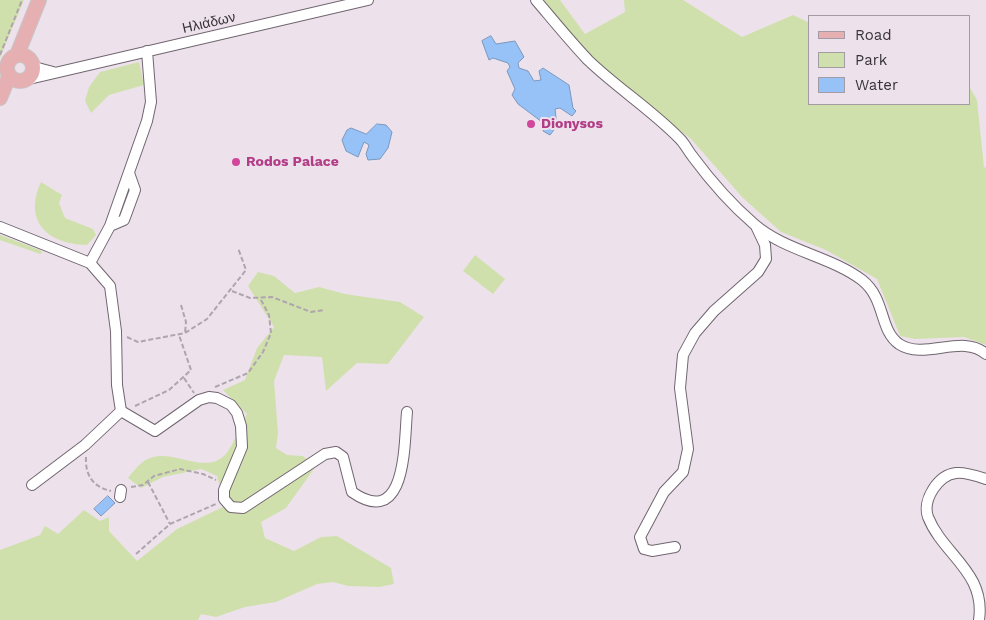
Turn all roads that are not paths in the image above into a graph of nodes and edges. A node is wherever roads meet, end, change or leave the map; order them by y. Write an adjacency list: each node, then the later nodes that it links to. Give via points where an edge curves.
1 (39, 0): 5 (main road)
2 (368, 0): 4 (street, Ηλιάδων)
3 (536, 0): 6 (street, via 588,60 681,140 699,165)
4 (147, 51): 5 (street, Ηλιάδων, via 57,72); 8 (street, via 150,92 147,121 110,226)
5 (17, 72)
6 (755, 225): 9 (street, via 861,280 878,298 889,334 906,348 964,346); 14 (street, via 765,244 766,259 758,272 714,311 695,333 683,355 680,388 688,449 683,472 664,492 640,537 644,549 652,552)
7 (0, 227): 8 (street)
8 (90, 263): 10 (street, via 110,286)
9 (986, 354)
10 (121, 411): 11 (street, via 155,431 204,398 231,405 241,426 242,447 224,492 231,507 243,508 325,454 336,452 343,457 352,492 364,500 377,502 388,499 401,475); 13 (street, via 85,445)
11 (407, 412)
12 (986, 479): 15 (street, via 956,473 944,478 933,489 928,503 928,516 976,582 983,608)
13 (32, 485)
14 (675, 547)
15 (979, 620)

